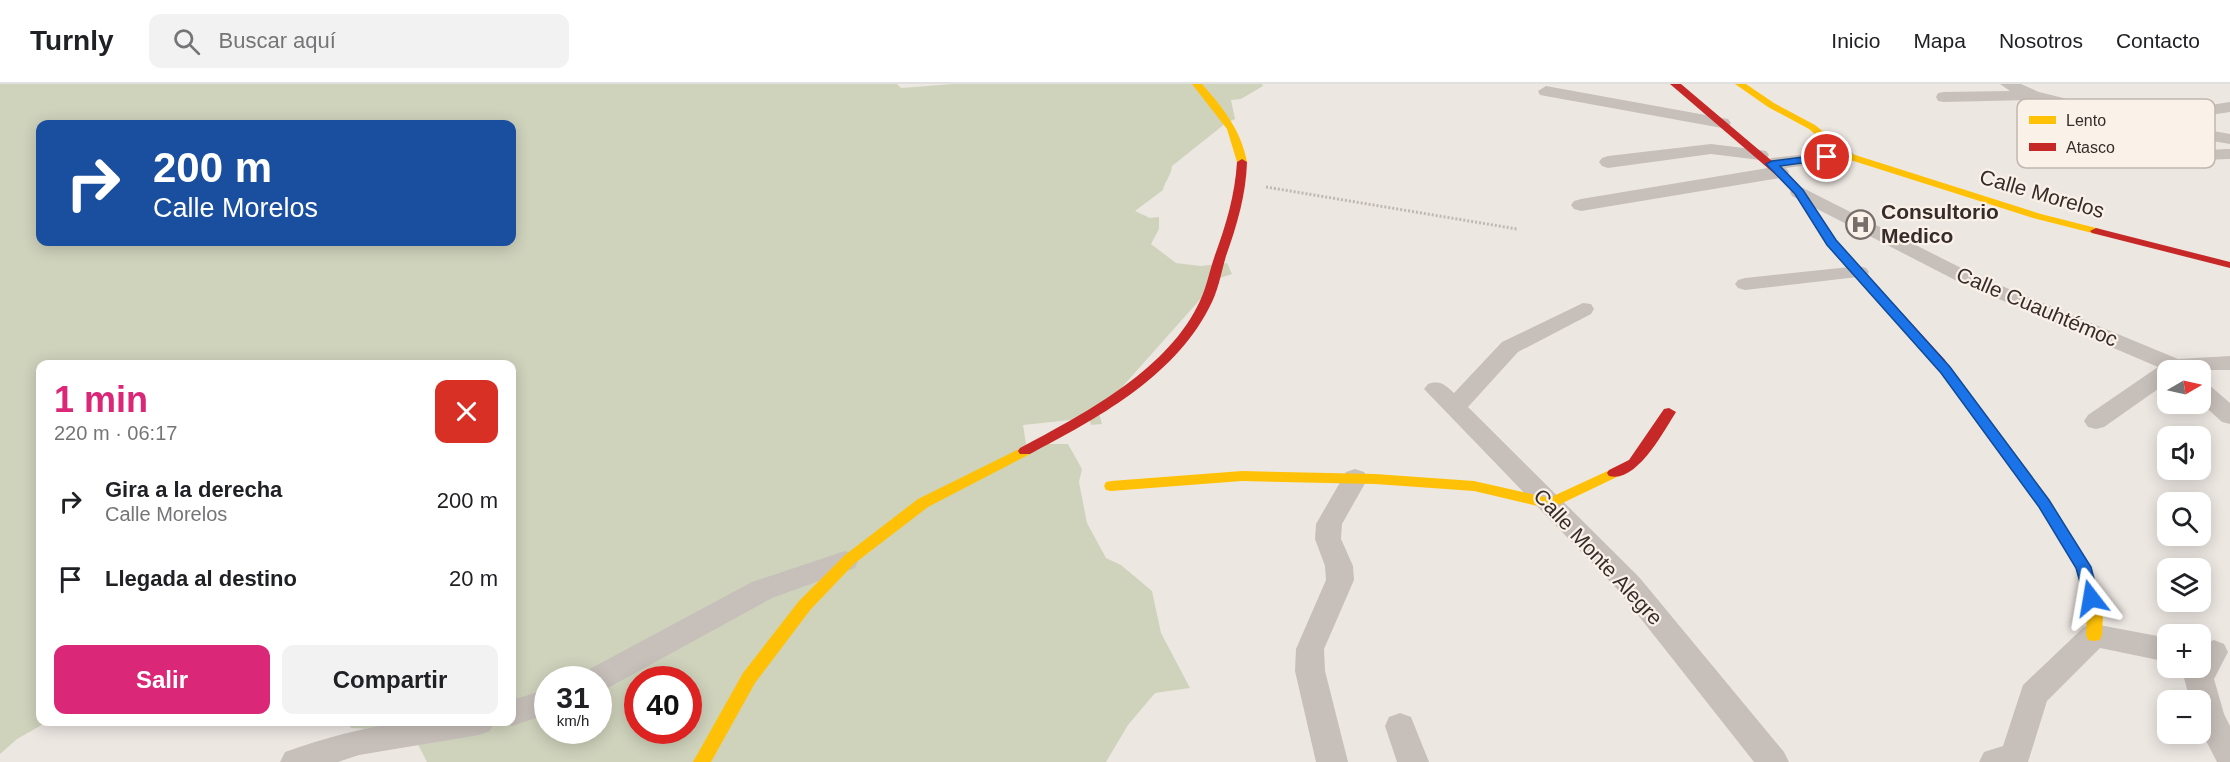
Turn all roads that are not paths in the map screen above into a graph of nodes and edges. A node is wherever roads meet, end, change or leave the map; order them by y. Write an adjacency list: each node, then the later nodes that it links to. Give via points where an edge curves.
1 (1197, 84): 34 (street, via 1231,125 1240,145 1241,183 1234,220 1200,314 1151,373 1075,425 923,502)
2 (1675, 84): 11 (street)
3 (1740, 84): 14 (street, Calle Morelos, via 1812,128)
4 (2008, 84): 6 (street)
5 (1546, 91): 11 (street)
6 (2032, 96): 7 (street); 8 (street)
7 (1944, 97)
8 (2045, 99)
9 (2230, 107): 10 (street)
10 (2215, 109)
11 (1722, 123): 16 (street)
12 (2215, 139): 13 (street)
13 (2229, 150)
14 (1845, 155): 16 (street, Calle Morelos); 19 (street, Calle Morelos, via 2037,216)
15 (1608, 162): 16 (street, via 1712,149)
16 (1771, 164): 17 (street); 18 (street)
17 (1799, 192): 20 (street, via 1831,242); 23 (street, Calle Cuauhtémoc, via 1966,278)
18 (1581, 205)
19 (2230, 265)
20 (1858, 272): 21 (street); 35 (street, via 1946,370 2044,503 2083,567 2095,614)
21 (1745, 284)
22 (1583, 309): 33 (street, Calle Monte Alegre, via 1510,347 1445,399)
23 (2157, 362)
24 (2230, 363): 25 (street)
25 (2211, 365)
26 (2157, 380): 30 (street)
27 (2211, 399): 29 (street)
28 (1669, 412): 33 (street, via 1634,463)
29 (2230, 416)
30 (2096, 421)
31 (1355, 478): 32 (street, via 1242,476); 33 (street, via 1474,486); 47 (street, via 1329,524 1328,539 1340,580 1310,649 1310,671)
32 (1111, 486)
33 (1550, 504): 49 (street, Calle Monte Alegre, via 1629,584)
34 (850, 559): 38 (street, via 762,590); 46 (street, via 805,605 749,678)
35 (2094, 635): 36 (street); 44 (street, via 2034,693)
36 (2157, 648)
37 (2215, 649): 43 (street, via 2199,678 2209,715)
38 (612, 671)
39 (534, 706): 40 (street)
40 (516, 712)
41 (453, 726): 45 (street, via 359,741)
42 (1400, 726): 48 (street)
43 (2230, 757)
44 (2010, 760)
45 (296, 762)
46 (702, 762)
47 (1332, 762)
48 (1413, 762)
49 (1773, 762)

